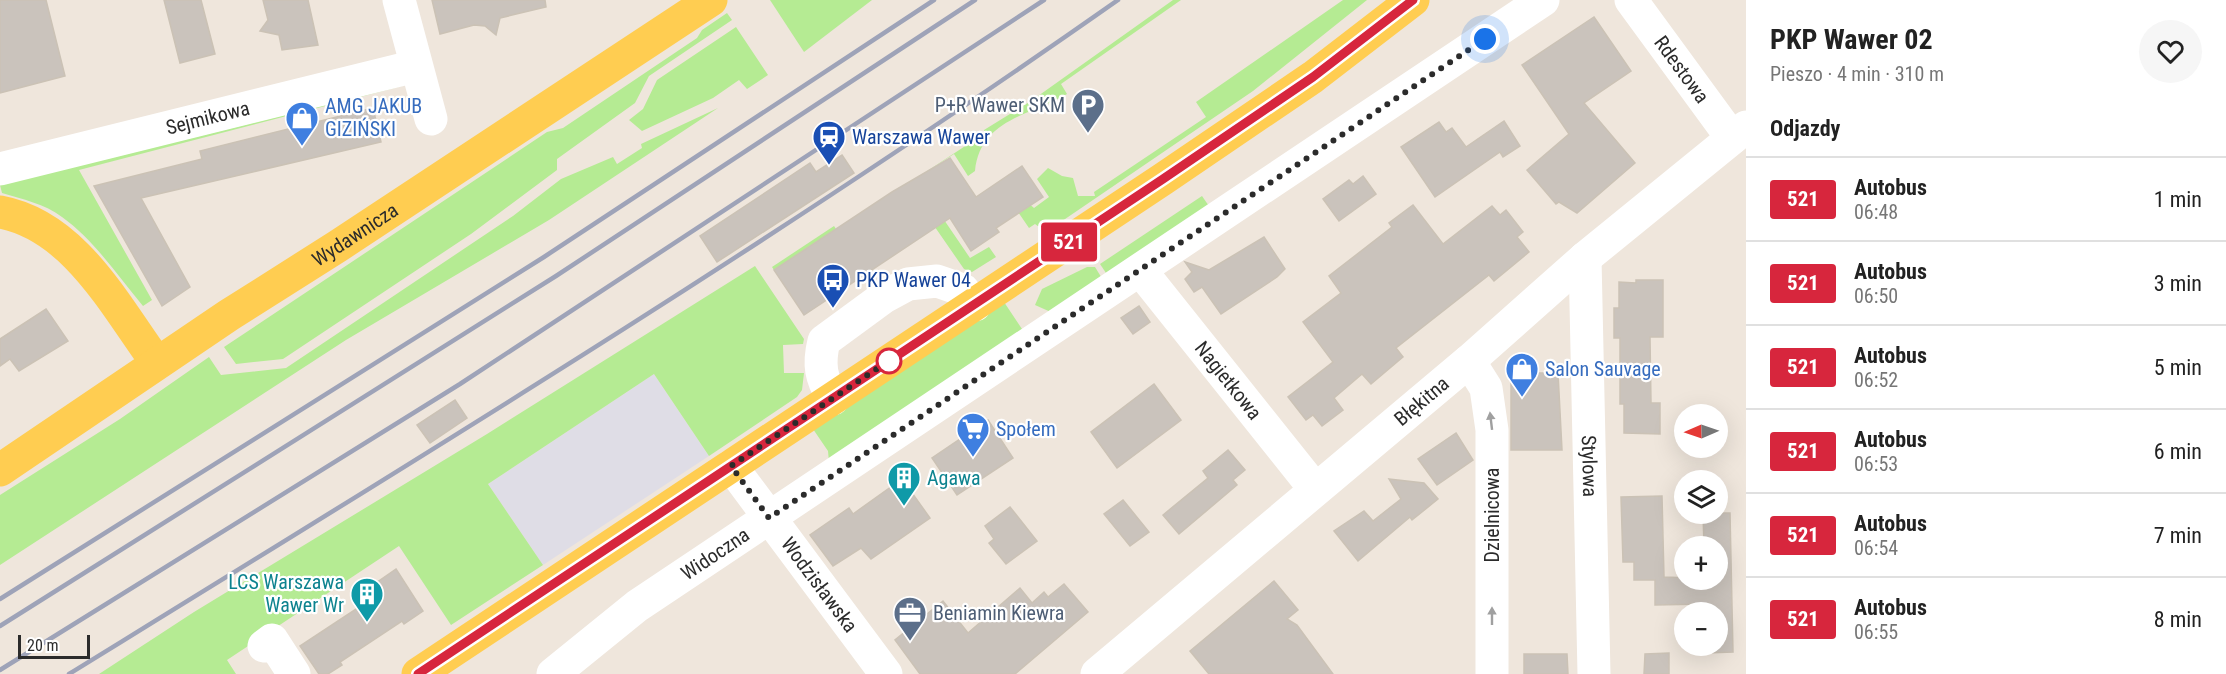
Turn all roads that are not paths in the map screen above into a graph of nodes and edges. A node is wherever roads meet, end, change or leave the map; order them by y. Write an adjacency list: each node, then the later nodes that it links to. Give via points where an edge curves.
1 (399, 0): 6 (street)
2 (711, 0): 15 (main road, Wydawnicza)
3 (1413, 0): 13 (main road, via 1313,77)
4 (1543, 0): 12 (street, Widoczna)
5 (1631, 0): 8 (street, Rdestowa)
6 (416, 66): 7 (street); 9 (street, Sejmikowa)
7 (431, 120)
8 (1739, 133): 11 (street, Błękitna)
9 (0, 169)
10 (0, 212): 15 (main road, via 51,232 85,265)
11 (1585, 258): 14 (street, Błękitna); 28 (street, Stylowa)
12 (1141, 271): 19 (street, Nagietkowa); 20 (street, Widoczna)
13 (975, 305): 16 (main road); 16 (street, via 963,290 937,281 908,284 884,297 824,341 819,365)
14 (1469, 361): 19 (street, Błękitna); 27 (street, Dzielnicowa, one-way to 14, via 1492,430 1486,388)
15 (157, 363): 18 (main road, Wydawnicza)
16 (833, 399): 17 (main road)
17 (731, 466): 20 (street, Wodzisławska); 23 (main road)
18 (0, 470)
19 (1315, 489): 26 (street, Błękitna)
20 (769, 518): 24 (street, Widoczna, via 637,606); 25 (street, Wodzisławska)
21 (264, 646): 22 (street, via 272,640)
22 (292, 673)
23 (418, 674)
24 (553, 674)
25 (886, 674)
26 (1097, 674)
27 (1492, 674)
28 (1594, 674)

